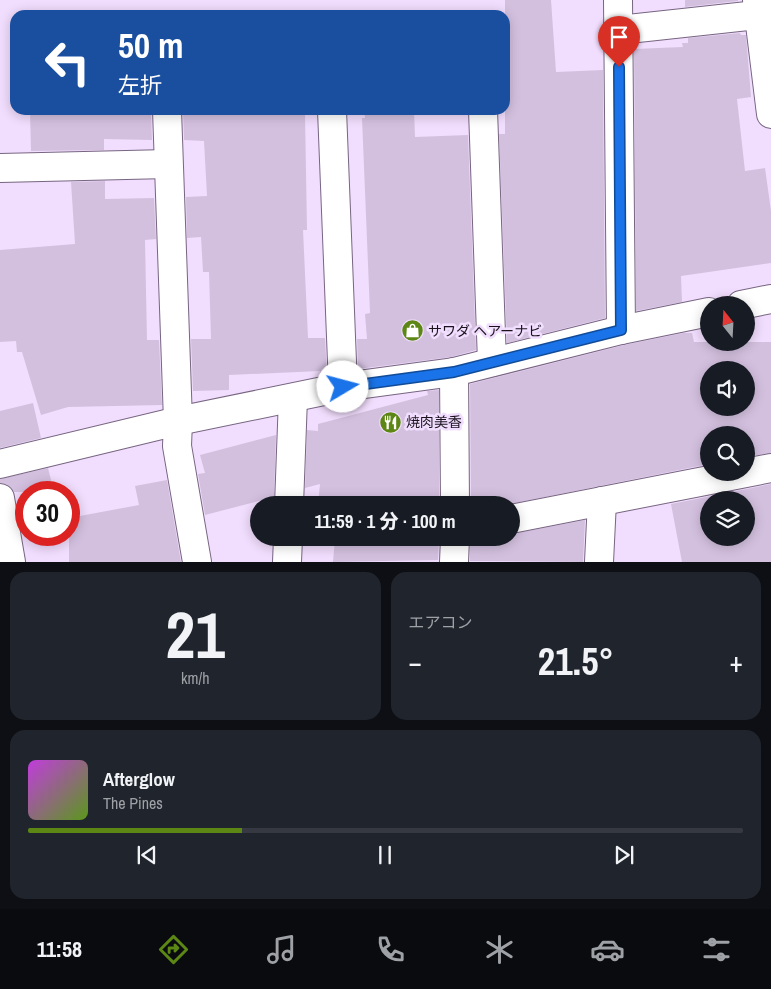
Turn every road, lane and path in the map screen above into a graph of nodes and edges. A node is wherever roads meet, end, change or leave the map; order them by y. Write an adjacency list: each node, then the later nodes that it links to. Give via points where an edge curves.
1 (618, 0): 3 (street)
2 (757, 8): 3 (street); 4 (street)
3 (619, 30): 13 (street)
4 (771, 114)
5 (167, 115): 8 (street)
6 (332, 115): 16 (street)
7 (482, 115): 14 (street)
8 (168, 164): 9 (street); 18 (street)
9 (0, 168)
10 (771, 299): 11 (street)
11 (755, 302)
12 (700, 314): 13 (street)
13 (621, 330): 14 (street)
14 (492, 362): 15 (street)
15 (454, 372): 16 (street); 22 (street)
16 (343, 387): 17 (street)
17 (294, 398): 18 (street); 21 (street)
18 (178, 421): 19 (street); 29 (street, via 177,446)
19 (0, 464)
20 (771, 468): 24 (street)
21 (289, 496)
22 (455, 496)
23 (0, 498): 28 (street)
24 (602, 501): 25 (street); 32 (street)
25 (520, 517)
26 (288, 546): 30 (street)
27 (455, 546): 31 (street)
28 (11, 562)
29 (197, 562)
30 (287, 562)
31 (454, 562)
32 (600, 562)

